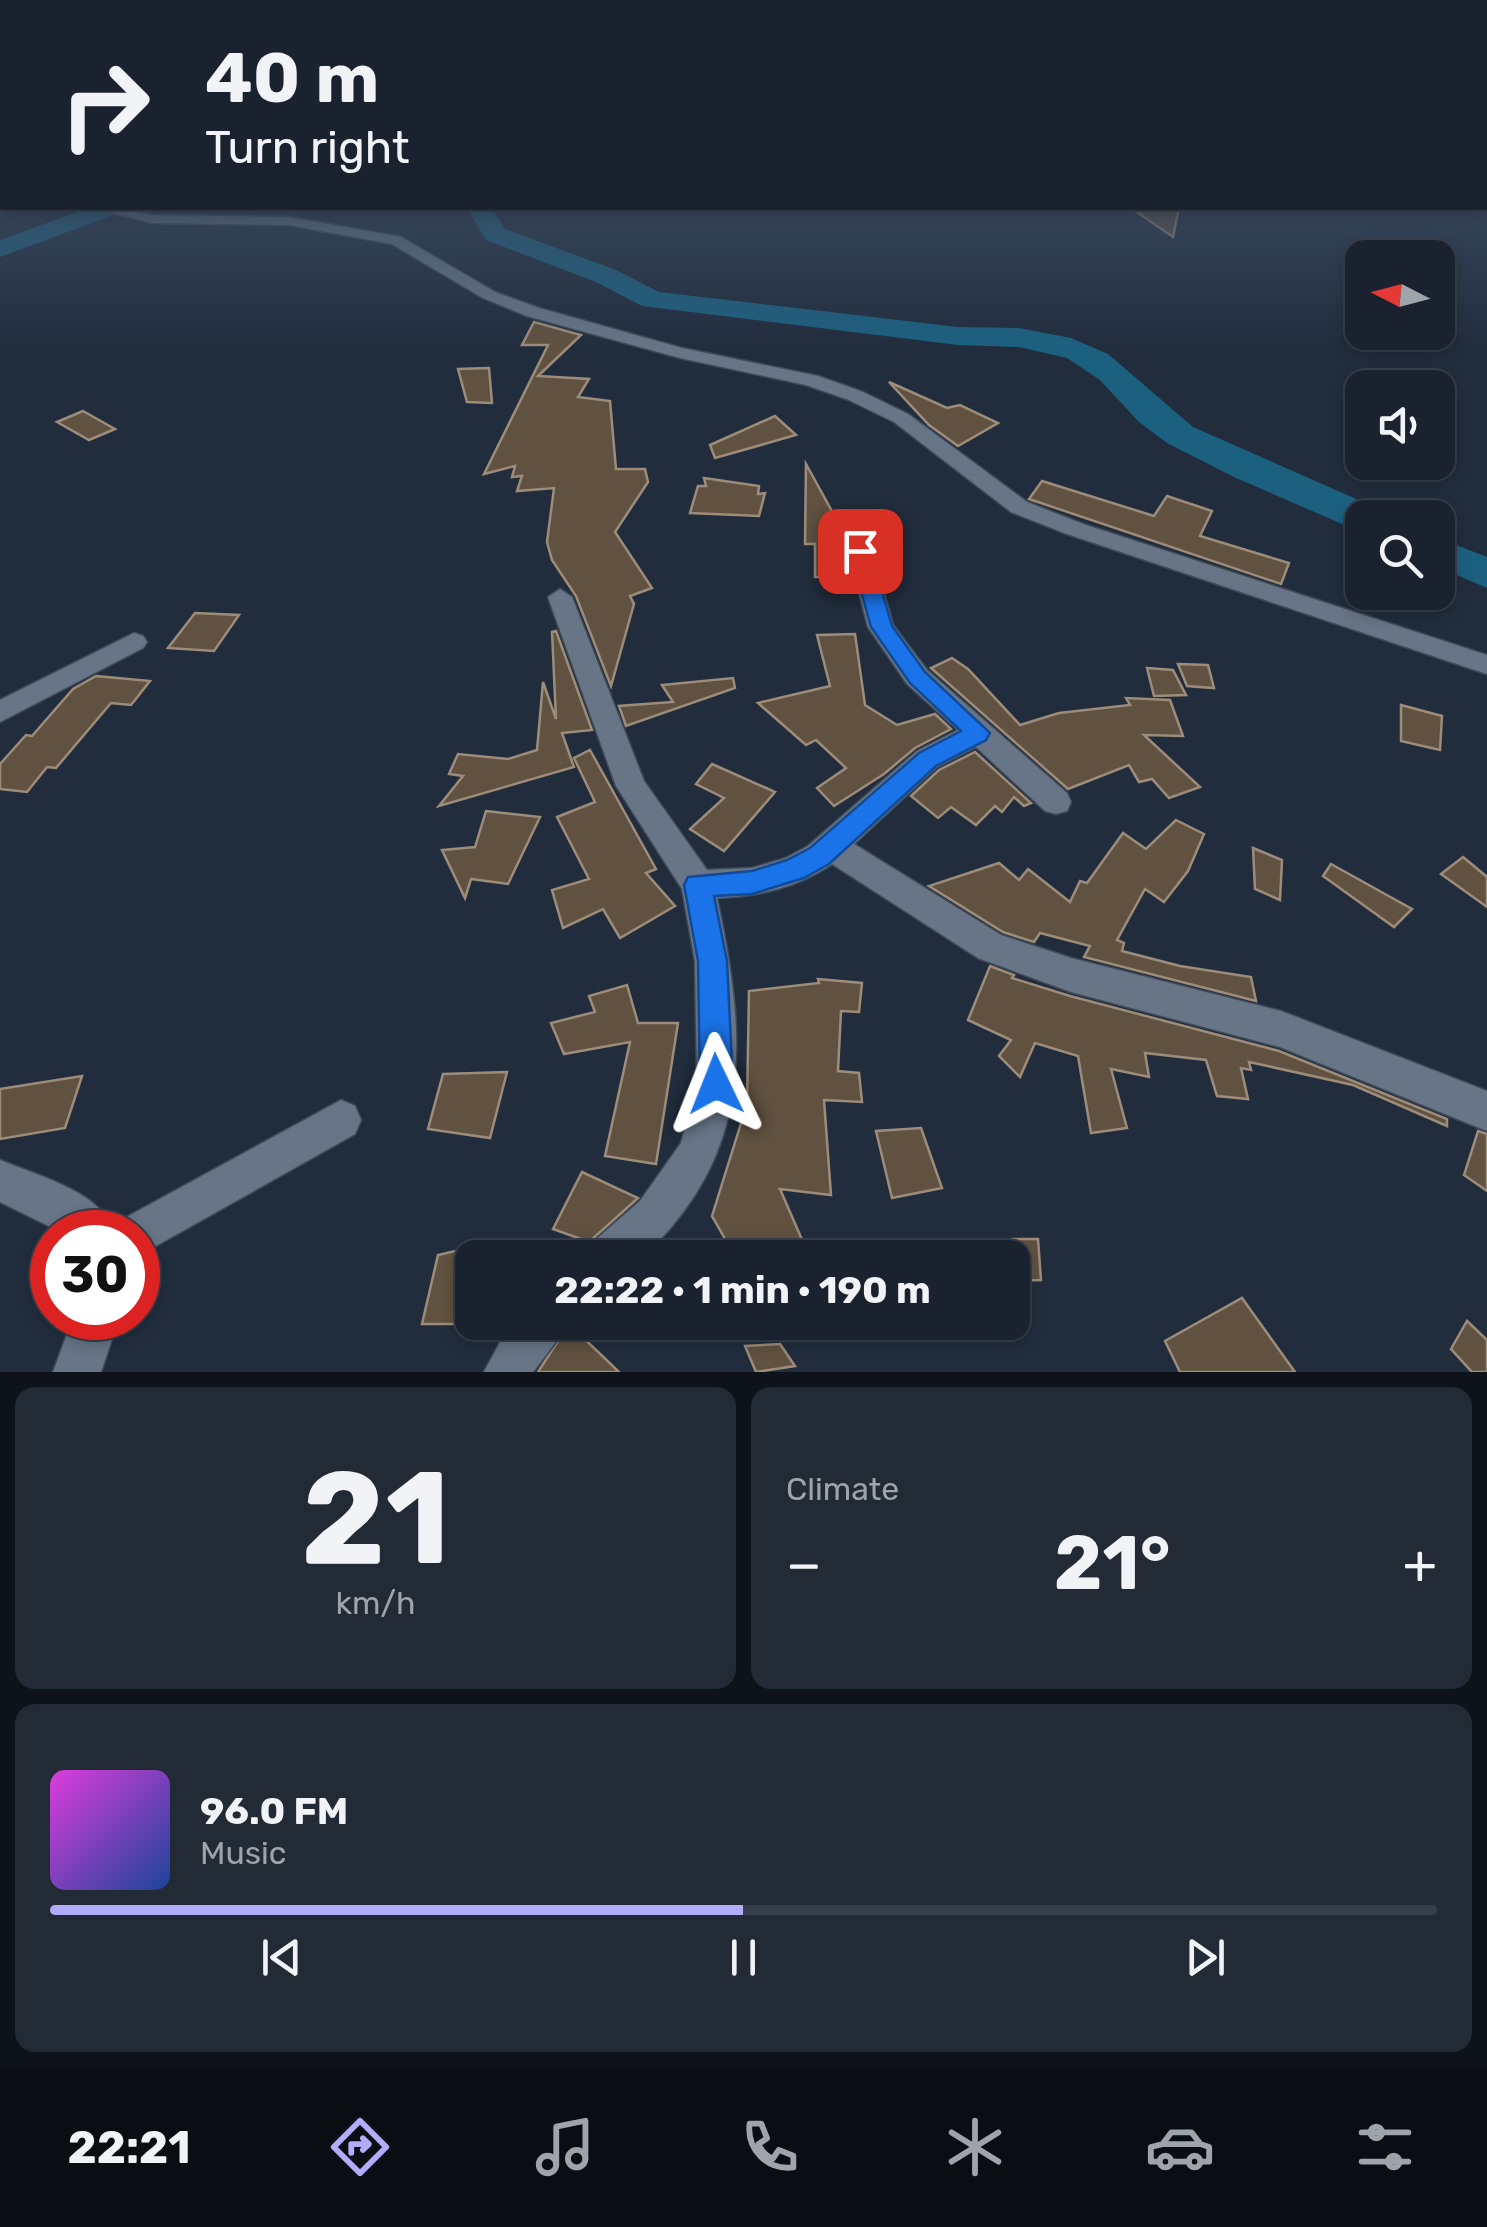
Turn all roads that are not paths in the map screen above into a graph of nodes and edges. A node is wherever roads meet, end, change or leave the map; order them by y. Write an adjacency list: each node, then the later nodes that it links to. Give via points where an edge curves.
1 (289, 222): 5 (street, via 396,240 489,295 534,312 856,396 901,418 1019,507)
2 (860, 551): 7 (street, via 881,627 918,678)
3 (560, 597): 10 (street, via 631,786)
4 (134, 642): 6 (street)
5 (1487, 665)
6 (0, 712)
7 (978, 733): 8 (street); 9 (street, via 927,759)
8 (1056, 802)
9 (830, 846): 10 (street, via 795,870); 11 (street, via 990,947 1072,976 1281,1028)
10 (698, 885): 16 (street, via 713,961 716,1084 699,1153 681,1184)
11 (1487, 1111)
12 (341, 1120): 15 (street)
13 (0, 1181): 14 (street)
14 (65, 1210)
15 (160, 1222)
16 (628, 1240)
17 (88, 1340): 19 (street)
18 (526, 1340): 20 (street)
19 (77, 1372)
20 (508, 1372)

